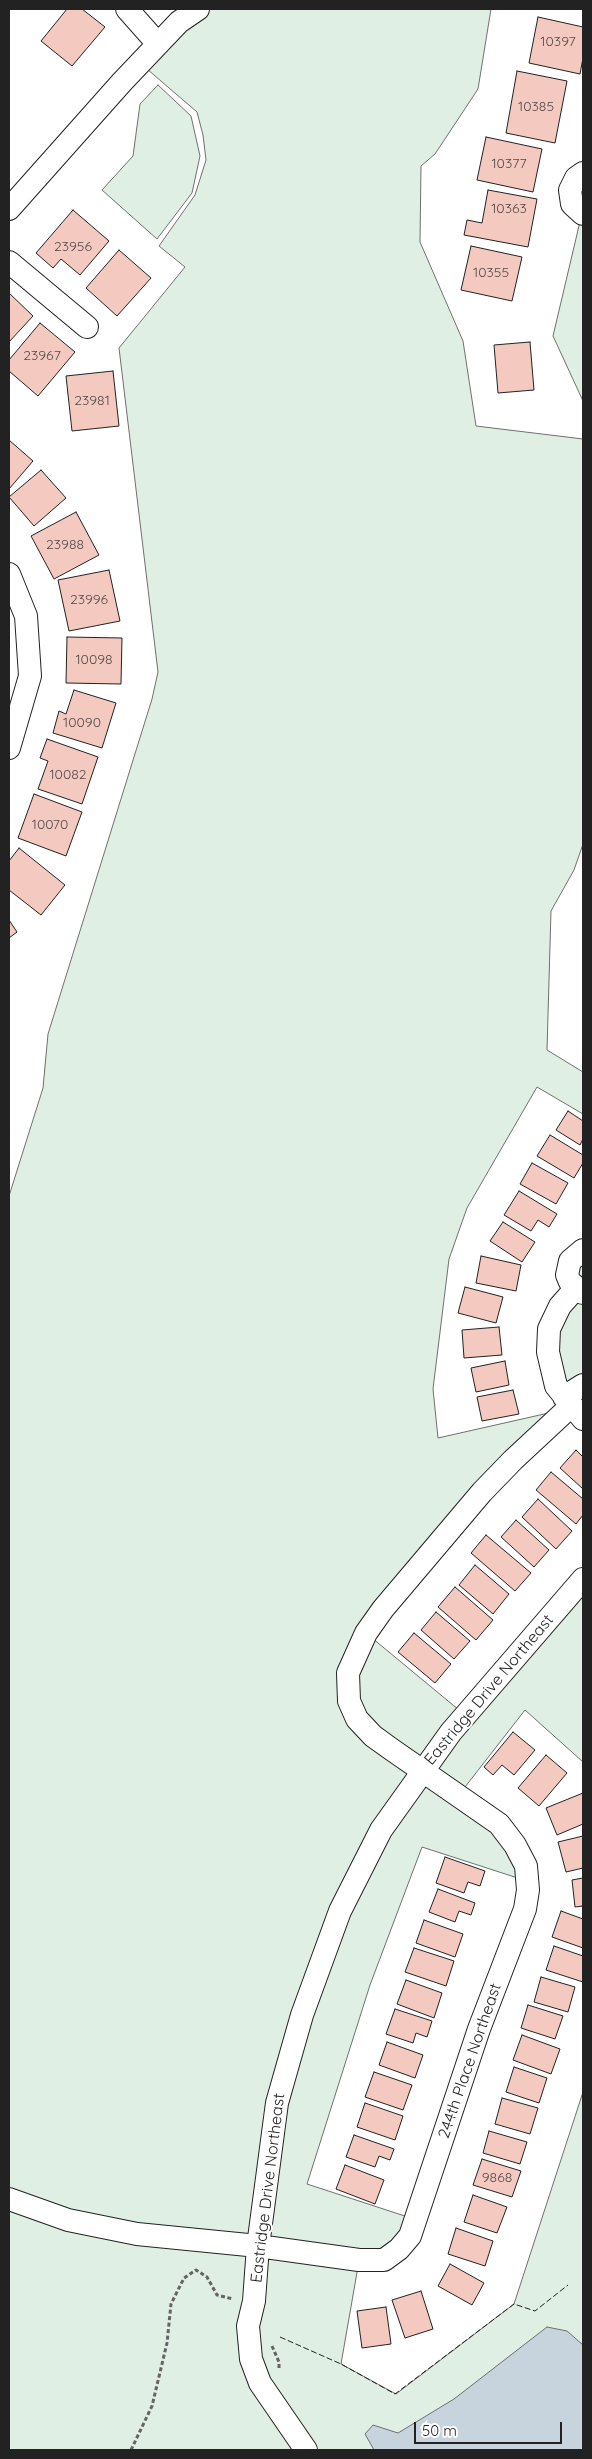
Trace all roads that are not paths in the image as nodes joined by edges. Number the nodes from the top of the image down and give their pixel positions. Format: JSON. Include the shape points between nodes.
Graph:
{"nodes":[{"id":1,"x":127,"y":9,"type":"edge"},
{"id":2,"x":198,"y":9,"type":"edge"},
{"id":3,"x":158,"y":44,"type":"junction"},
{"id":4,"x":583,"y":173,"type":"edge"},
{"id":5,"x":9,"y":209,"type":"edge"},
{"id":6,"x":583,"y":214,"type":"edge"},
{"id":7,"x":9,"y":262,"type":"edge"},
{"id":8,"x":87,"y":327,"type":"dead end"},
{"id":9,"x":11,"y":579,"type":"edge"},
{"id":10,"x":9,"y":748,"type":"edge"},
{"id":11,"x":583,"y":1250,"type":"edge"},
{"id":12,"x":579,"y":1291,"type":"edge"},
{"id":13,"x":583,"y":1385,"type":"edge"},
{"id":14,"x":573,"y":1408,"type":"edge"},
{"id":15,"x":583,"y":1580,"type":"edge"},
{"id":16,"x":423,"y":1770,"type":"junction"},
{"id":17,"x":9,"y":2199,"type":"edge"},
{"id":18,"x":258,"y":2246,"type":"junction"},
{"id":19,"x":306,"y":2450,"type":"edge"}],
"edges":[{"from":1,"to":3,"type":"street"},
{"from":2,"to":3,"type":"street","via":[[179,22]]},
{"from":3,"to":5,"type":"street"},
{"from":4,"to":6,"type":"street","via":[[576,178],[570,190],[572,204]]},
{"from":7,"to":8,"type":"street"},
{"from":9,"to":10,"type":"street","via":[[26,616],[30,676]]},
{"from":11,"to":12,"type":"street","via":[[574,1256],[568,1268],[570,1282]]},
{"from":12,"to":14,"type":"street","via":[[560,1306],[549,1330],[548,1352],[556,1386]]},
{"from":13,"to":14,"type":"street","name":"244th Place Northeast"},
{"from":14,"to":16,"type":"street","name":"244th Place Northeast","via":[[482,1492],[374,1621],[353,1660],[348,1686],[349,1700],[357,1719],[373,1736]]},
{"from":15,"to":16,"type":"street","name":"Eastridge Drive Northeast","via":[[451,1732]]},
{"from":16,"to":18,"type":"street","name":"Eastridge Drive Northeast","via":[[381,1830],[325,1947],[277,2103]]},
{"from":16,"to":18,"type":"street","name":"244th Place Northeast","via":[[499,1824],[515,1845],[526,1866],[528,1890],[525,1909],[479,2029],[410,2236],[384,2260],[359,2260]]},
{"from":17,"to":18,"type":"street","name":"244th Place Northeast","via":[[68,2220],[137,2234]]},
{"from":18,"to":19,"type":"street","name":"Eastridge Drive Northeast","via":[[254,2301],[248,2326],[251,2359],[260,2384]]}]}
